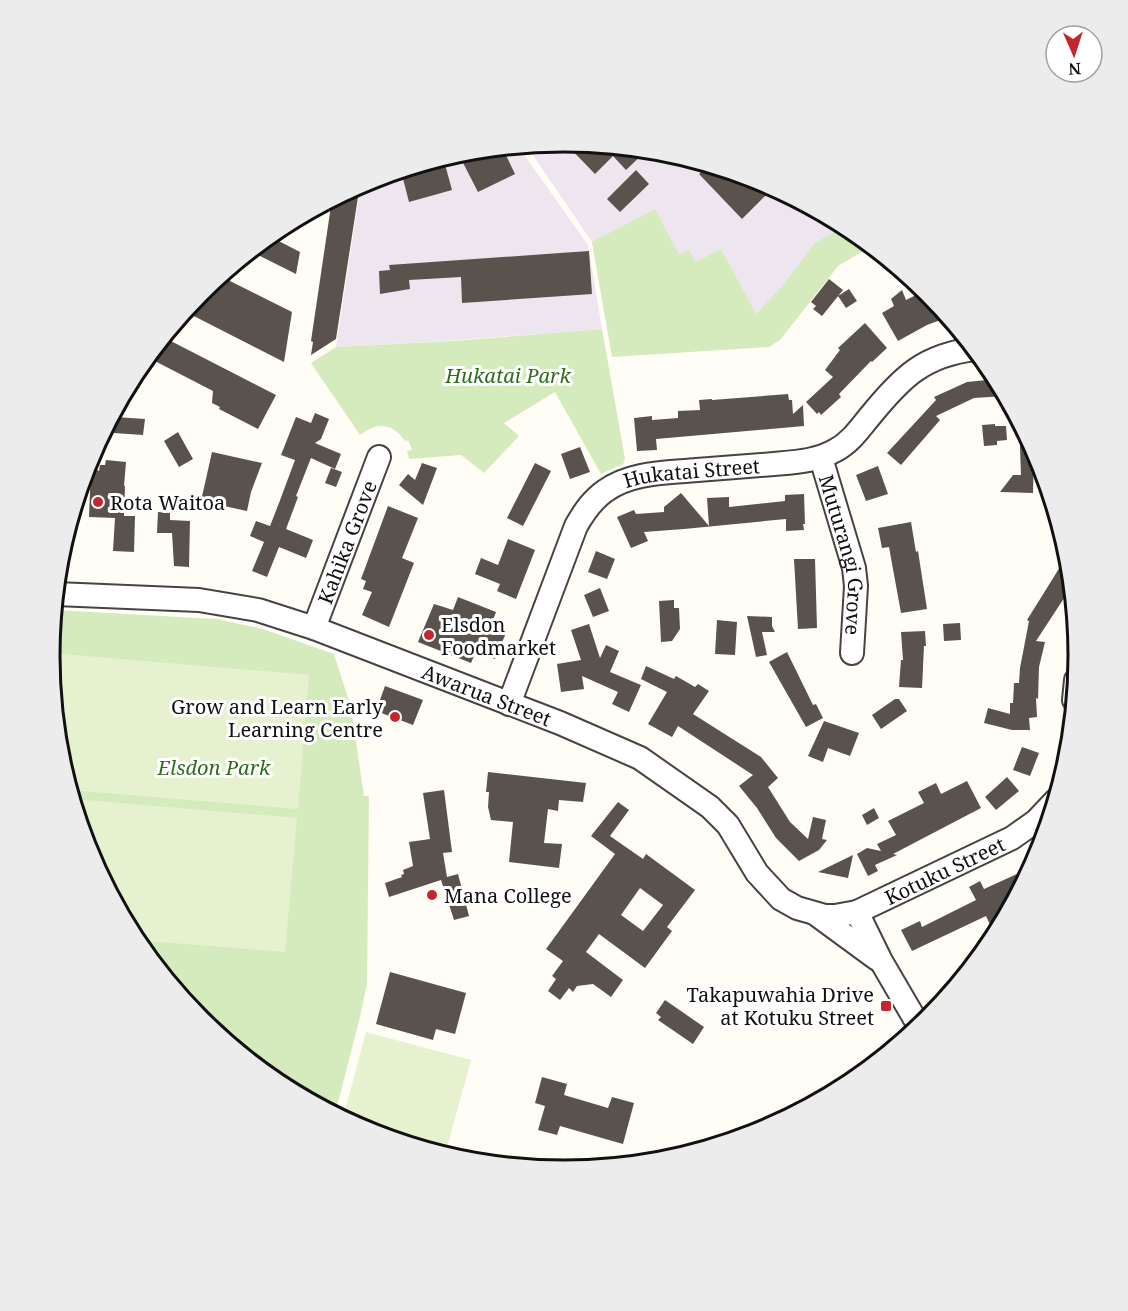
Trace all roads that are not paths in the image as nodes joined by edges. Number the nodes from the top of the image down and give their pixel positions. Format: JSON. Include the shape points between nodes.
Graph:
{"nodes":[{"id":1,"x":965,"y":351,"type":"edge"},
{"id":2,"x":380,"y":457,"type":"dead end"},
{"id":3,"x":820,"y":458,"type":"junction"},
{"id":4,"x":64,"y":594,"type":"edge"},
{"id":5,"x":314,"y":628,"type":"junction"},
{"id":6,"x":852,"y":654,"type":"dead end"},
{"id":7,"x":508,"y":704,"type":"junction"},
{"id":8,"x":1042,"y":815,"type":"edge"},
{"id":9,"x":857,"y":912,"type":"junction"},
{"id":10,"x":815,"y":914,"type":"junction"},
{"id":11,"x":881,"y":961,"type":"junction"},
{"id":12,"x":914,"y":1017,"type":"edge"}],
"edges":[{"from":1,"to":3,"type":"street","name":"Hukatai Street","via":[[945,355],[909,374],[857,433]]},
{"from":2,"to":5,"type":"street","name":"Kahika Grove"},
{"from":3,"to":6,"type":"street","name":"Muturangi Grove","via":[[854,568]]},
{"from":3,"to":7,"type":"street","name":"Hukatai Street","via":[[650,474],[605,491],[576,526]]},
{"from":4,"to":5,"type":"street","name":"Awarua Street","via":[[213,602],[258,610]]},
{"from":5,"to":7,"type":"street","name":"Awarua Street"},
{"from":7,"to":10,"type":"street","name":"Awarua Street","via":[[640,758],[710,807],[728,825],[757,873],[781,899]]},
{"from":8,"to":9,"type":"street","name":"Kotuku Street","via":[[1012,838]]},
{"from":9,"to":10,"type":"street","name":"Awarua Street"},
{"from":9,"to":11,"type":"street"},
{"from":10,"to":11,"type":"street"},
{"from":11,"to":12,"type":"street"}]}
